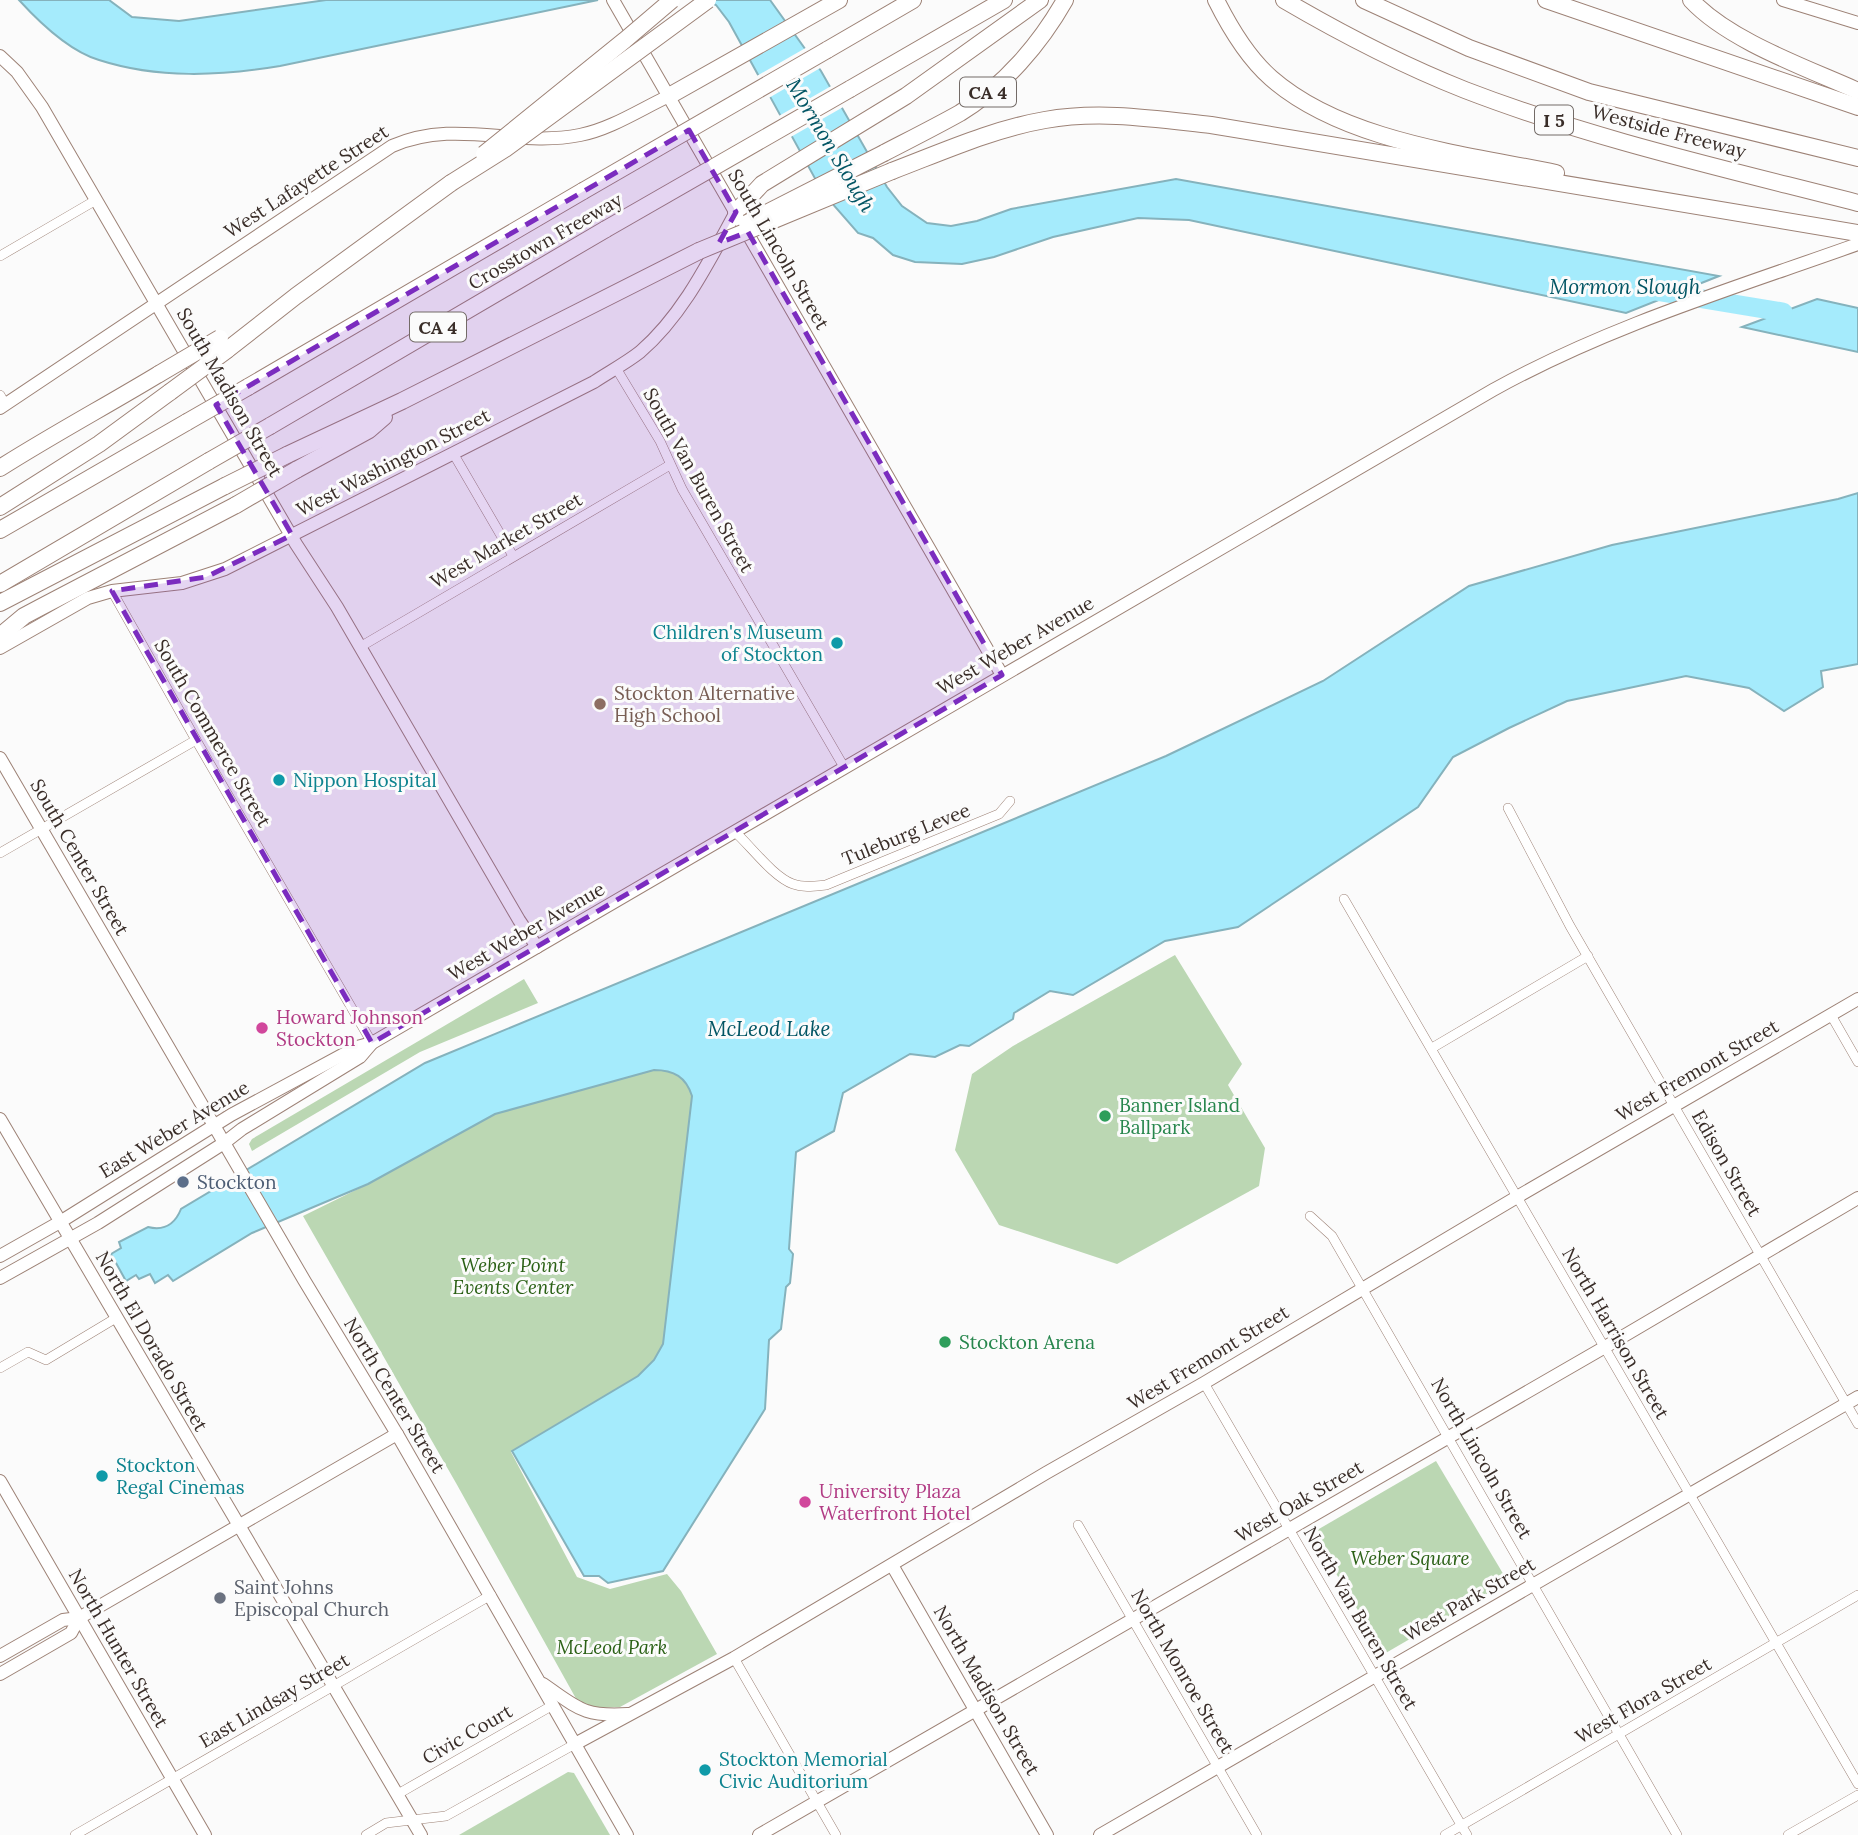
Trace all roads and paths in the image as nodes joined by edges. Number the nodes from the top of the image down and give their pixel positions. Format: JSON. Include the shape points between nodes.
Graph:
{"nodes":[{"id":1,"x":672,"y":0,"type":"edge"},
{"id":2,"x":708,"y":0,"type":"edge"},
{"id":3,"x":839,"y":0,"type":"edge"},
{"id":4,"x":913,"y":0,"type":"edge"},
{"id":5,"x":1004,"y":0,"type":"edge"},
{"id":6,"x":1040,"y":0,"type":"edge"},
{"id":7,"x":1065,"y":0,"type":"edge"},
{"id":8,"x":1216,"y":0,"type":"edge"},
{"id":9,"x":1284,"y":0,"type":"edge"},
{"id":10,"x":1364,"y":0,"type":"edge"},
{"id":11,"x":1546,"y":0,"type":"edge"},
{"id":12,"x":1692,"y":0,"type":"edge"},
{"id":13,"x":1783,"y":0,"type":"edge"},
{"id":14,"x":617,"y":6,"type":"edge"},
{"id":15,"x":1858,"y":23,"type":"edge"},
{"id":16,"x":0,"y":56,"type":"edge"},
{"id":17,"x":1858,"y":91,"type":"edge"},
{"id":18,"x":669,"y":96,"type":"junction"},
{"id":19,"x":1858,"y":107,"type":"edge"},
{"id":20,"x":1858,"y":158,"type":"edge"},
{"id":21,"x":445,"y":187,"type":"junction"},
{"id":22,"x":96,"y":200,"type":"junction"},
{"id":23,"x":1664,"y":201,"type":"junction"},
{"id":24,"x":1858,"y":203,"type":"edge"},
{"id":25,"x":736,"y":212,"type":"junction"},
{"id":26,"x":1858,"y":233,"type":"edge"},
{"id":27,"x":1858,"y":244,"type":"edge"},
{"id":28,"x":699,"y":251,"type":"junction"},
{"id":29,"x":0,"y":256,"type":"edge"},
{"id":30,"x":156,"y":302,"type":"junction"},
{"id":31,"x":223,"y":344,"type":"junction"},
{"id":32,"x":615,"y":368,"type":"junction"},
{"id":33,"x":402,"y":401,"type":"junction"},
{"id":34,"x":2,"y":402,"type":"edge"},
{"id":35,"x":453,"y":453,"type":"junction"},
{"id":36,"x":670,"y":465,"type":"junction"},
{"id":37,"x":0,"y":468,"type":"edge"},
{"id":38,"x":0,"y":507,"type":"edge"},
{"id":39,"x":0,"y":530,"type":"edge"},
{"id":40,"x":292,"y":535,"type":"junction"},
{"id":41,"x":513,"y":556,"type":"junction"},
{"id":42,"x":0,"y":584,"type":"edge"},
{"id":43,"x":113,"y":591,"type":"junction"},
{"id":44,"x":0,"y":603,"type":"edge"},
{"id":45,"x":0,"y":636,"type":"edge"},
{"id":46,"x":360,"y":647,"type":"junction"},
{"id":47,"x":0,"y":648,"type":"edge"},
{"id":48,"x":1002,"y":675,"type":"junction"},
{"id":49,"x":196,"y":740,"type":"junction"},
{"id":50,"x":0,"y":758,"type":"edge"},
{"id":51,"x":844,"y":767,"type":"junction"},
{"id":52,"x":1010,"y":801,"type":"dead end"},
{"id":53,"x":1508,"y":808,"type":"dead end"},
{"id":54,"x":41,"y":829,"type":"junction"},
{"id":55,"x":734,"y":831,"type":"junction"},
{"id":56,"x":0,"y":853,"type":"edge"},
{"id":57,"x":1345,"y":899,"type":"dead end"},
{"id":58,"x":537,"y":947,"type":"junction"},
{"id":59,"x":1588,"y":956,"type":"junction"},
{"id":60,"x":127,"y":976,"type":"joint"},
{"id":61,"x":1858,"y":999,"type":"edge"},
{"id":62,"x":1831,"y":1015,"type":"junction"},
{"id":63,"x":372,"y":1043,"type":"junction"},
{"id":64,"x":1432,"y":1048,"type":"junction"},
{"id":65,"x":1858,"y":1062,"type":"edge"},
{"id":66,"x":1674,"y":1105,"type":"junction"},
{"id":67,"x":0,"y":1119,"type":"edge"},
{"id":68,"x":214,"y":1126,"type":"junction"},
{"id":69,"x":224,"y":1143,"type":"junction"},
{"id":70,"x":1517,"y":1197,"type":"junction"},
{"id":71,"x":1858,"y":1198,"type":"edge"},
{"id":72,"x":1310,"y":1216,"type":"dead end"},
{"id":73,"x":60,"y":1222,"type":"junction"},
{"id":74,"x":70,"y":1239,"type":"junction"},
{"id":75,"x":1760,"y":1254,"type":"junction"},
{"id":76,"x":0,"y":1256,"type":"edge"},
{"id":77,"x":0,"y":1278,"type":"edge"},
{"id":78,"x":1362,"y":1288,"type":"junction"},
{"id":79,"x":116,"y":1318,"type":"junction"},
{"id":80,"x":1605,"y":1347,"type":"junction"},
{"id":81,"x":0,"y":1368,"type":"edge"},
{"id":82,"x":1204,"y":1383,"type":"junction"},
{"id":83,"x":1852,"y":1400,"type":"edge"},
{"id":84,"x":1858,"y":1424,"type":"edge"},
{"id":85,"x":397,"y":1434,"type":"junction"},
{"id":86,"x":1447,"y":1436,"type":"junction"},
{"id":87,"x":0,"y":1481,"type":"edge"},
{"id":88,"x":1689,"y":1494,"type":"junction"},
{"id":89,"x":1079,"y":1525,"type":"dead end"},
{"id":90,"x":237,"y":1526,"type":"junction"},
{"id":91,"x":1290,"y":1529,"type":"junction"},
{"id":92,"x":892,"y":1565,"type":"junction"},
{"id":93,"x":1532,"y":1585,"type":"junction"},
{"id":94,"x":491,"y":1595,"type":"junction"},
{"id":95,"x":1858,"y":1595,"type":"edge"},
{"id":96,"x":79,"y":1618,"type":"junction"},
{"id":97,"x":1133,"y":1618,"type":"junction"},
{"id":98,"x":1776,"y":1643,"type":"junction"},
{"id":99,"x":0,"y":1656,"type":"edge"},
{"id":100,"x":734,"y":1658,"type":"junction"},
{"id":101,"x":0,"y":1674,"type":"edge"},
{"id":102,"x":1374,"y":1676,"type":"junction"},
{"id":103,"x":540,"y":1682,"type":"junction"},
{"id":104,"x":332,"y":1686,"type":"junction"},
{"id":105,"x":553,"y":1705,"type":"junction"},
{"id":106,"x":977,"y":1710,"type":"junction"},
{"id":107,"x":631,"y":1713,"type":"junction"},
{"id":108,"x":1618,"y":1734,"type":"junction"},
{"id":109,"x":575,"y":1744,"type":"junction"},
{"id":110,"x":1217,"y":1767,"type":"junction"},
{"id":111,"x":172,"y":1779,"type":"junction"},
{"id":112,"x":1858,"y":1784,"type":"edge"},
{"id":113,"x":398,"y":1794,"type":"junction"},
{"id":114,"x":1858,"y":1795,"type":"edge"},
{"id":115,"x":817,"y":1801,"type":"junction"},
{"id":116,"x":413,"y":1820,"type":"junction"},
{"id":117,"x":1461,"y":1825,"type":"junction"},
{"id":118,"x":75,"y":1835,"type":"edge"},
{"id":119,"x":205,"y":1835,"type":"edge"},
{"id":120,"x":366,"y":1835,"type":"edge"},
{"id":121,"x":421,"y":1835,"type":"edge"},
{"id":122,"x":627,"y":1835,"type":"edge"},
{"id":123,"x":759,"y":1835,"type":"edge"},
{"id":124,"x":836,"y":1835,"type":"edge"},
{"id":125,"x":1047,"y":1835,"type":"edge"},
{"id":126,"x":1100,"y":1835,"type":"edge"},
{"id":127,"x":1257,"y":1835,"type":"edge"},
{"id":128,"x":1445,"y":1835,"type":"edge"},
{"id":129,"x":1467,"y":1835,"type":"edge"},
{"id":130,"x":1676,"y":1835,"type":"edge"},
{"id":131,"x":1788,"y":1835,"type":"edge"}],
"edges":[{"from":1,"to":21,"type":"highway","bridge":true},
{"from":2,"to":21,"type":"highway","bridge":true,"via":[[505,149]]},
{"from":3,"to":18,"type":"highway"},
{"from":4,"to":39,"type":"highway","name":"Crosstown Freeway","number":"CA 4","bridge":true},
{"from":5,"to":42,"type":"highway","name":"Crosstown Freeway","number":"CA 4","bridge":true},
{"from":6,"to":25,"type":"highway","via":[[906,96],[762,184]]},
{"from":7,"to":28,"type":"highway","number":"CA 4","bridge":true,"via":[[1034,47],[962,112]]},
{"from":8,"to":23,"type":"highway","via":[[1243,46],[1269,76],[1303,102],[1347,124],[1421,145],[1651,192]]},
{"from":9,"to":24,"type":"highway","name":"Westside Freeway","number":"I 5","via":[[1388,56],[1502,103],[1609,138]]},
{"from":10,"to":20,"type":"highway","name":"Westside Freeway","number":"I 5","via":[[1469,48],[1563,83]]},
{"from":11,"to":19,"type":"highway"},
{"from":12,"to":17,"type":"highway","via":[[1727,29]]},
{"from":13,"to":15,"type":"street"},
{"from":14,"to":18,"type":"street","name":"South Lincoln Street"},
{"from":16,"to":22,"type":"street","name":"South Madison Street","via":[[32,91]]},
{"from":18,"to":25,"type":"street","name":"South Lincoln Street"},
{"from":18,"to":30,"type":"street","name":"West Lafayette Street","via":[[581,135],[540,138],[451,132],[406,140],[366,161]]},
{"from":21,"to":31,"type":"highway"},
{"from":22,"to":29,"type":"street"},
{"from":22,"to":30,"type":"street","name":"South Madison Street"},
{"from":23,"to":26,"type":"highway"},
{"from":23,"to":28,"type":"highway","bridge":true,"via":[[1211,125],[1087,116],[1044,120],[960,144]]},
{"from":25,"to":32,"type":"street","name":"West Washington Street","via":[[699,279],[664,327]]},
{"from":25,"to":48,"type":"street","name":"South Lincoln Street"},
{"from":27,"to":48,"type":"street","name":"West Weber Avenue","via":[[1689,304],[1540,364]]},
{"from":28,"to":33,"type":"highway","number":"CA 4"},
{"from":30,"to":34,"type":"street","name":"West Lafayette Street"},
{"from":30,"to":40,"type":"street","name":"South Madison Street"},
{"from":31,"to":37,"type":"highway","bridge":true,"via":[[159,374]]},
{"from":31,"to":38,"type":"highway","bridge":true,"via":[[170,392],[99,444]]},
{"from":32,"to":35,"type":"street","name":"West Washington Street"},
{"from":32,"to":36,"type":"street","name":"South Van Buren Street"},
{"from":33,"to":44,"type":"highway","number":"CA 4","bridge":true,"via":[[225,486]]},
{"from":33,"to":45,"type":"highway","bridge":true,"via":[[369,430],[24,616]]},
{"from":35,"to":40,"type":"street","name":"West Washington Street"},
{"from":35,"to":41,"type":"street"},
{"from":36,"to":41,"type":"street","name":"West Market Street"},
{"from":36,"to":51,"type":"street","name":"South Van Buren Street"},
{"from":40,"to":43,"type":"street","name":"West Washington Street","via":[[206,577]]},
{"from":40,"to":46,"type":"street","name":"South Madison Street"},
{"from":41,"to":46,"type":"street","name":"West Market Street"},
{"from":43,"to":47,"type":"street","name":"West Washington Street","via":[[88,598]]},
{"from":43,"to":49,"type":"street","name":"South Commerce Street"},
{"from":46,"to":58,"type":"street","name":"South Madison Street"},
{"from":48,"to":51,"type":"street","name":"West Weber Avenue"},
{"from":49,"to":54,"type":"street"},
{"from":49,"to":63,"type":"street","name":"South Commerce Street"},
{"from":50,"to":54,"type":"street","name":"South Center Street"},
{"from":51,"to":55,"type":"street","name":"West Weber Avenue"},
{"from":52,"to":55,"type":"street","name":"Tuleburg Levee","via":[[999,814],[826,885],[808,887],[780,876]]},
{"from":53,"to":59,"type":"street","name":"Edison Street"},
{"from":54,"to":56,"type":"street"},
{"from":54,"to":60,"type":"street","name":"South Center Street"},
{"from":55,"to":58,"type":"street","name":"West Weber Avenue"},
{"from":57,"to":64,"type":"street","name":"North Harrison Street"},
{"from":58,"to":63,"type":"street","name":"West Weber Avenue"},
{"from":59,"to":64,"type":"street"},
{"from":59,"to":66,"type":"street","name":"Edison Street"},
{"from":60,"to":68,"type":"street","name":"North Center Street"},
{"from":61,"to":62,"type":"street","name":"West Fremont Street"},
{"from":62,"to":65,"type":"street"},
{"from":62,"to":66,"type":"street","name":"West Fremont Street"},
{"from":63,"to":68,"type":"street","name":"East Weber Avenue"},
{"from":63,"to":69,"type":"street","name":"West Weber Avenue","via":[[360,1057]]},
{"from":64,"to":70,"type":"street","name":"North Harrison Street"},
{"from":66,"to":70,"type":"street","name":"West Fremont Street"},
{"from":66,"to":75,"type":"street","name":"Edison Street"},
{"from":67,"to":73,"type":"street","name":"North El Dorado Street"},
{"from":68,"to":69,"type":"street","name":"North Center Street"},
{"from":68,"to":73,"type":"street","name":"East Weber Avenue"},
{"from":69,"to":74,"type":"street","name":"East Weber Avenue"},
{"from":69,"to":85,"type":"street","name":"North Center Street"},
{"from":70,"to":78,"type":"street","name":"West Fremont Street"},
{"from":70,"to":80,"type":"street","name":"North Harrison Street"},
{"from":71,"to":75,"type":"street","name":"West Oak Street"},
{"from":72,"to":78,"type":"street","name":"North Lincoln Street","via":[[1332,1236]]},
{"from":73,"to":74,"type":"street","name":"North El Dorado Street"},
{"from":73,"to":76,"type":"street","name":"East Weber Avenue"},
{"from":74,"to":77,"type":"street","name":"East Weber Avenue"},
{"from":74,"to":79,"type":"street","name":"North El Dorado Street"},
{"from":75,"to":80,"type":"street","name":"West Oak Street"},
{"from":75,"to":83,"type":"street","name":"Edison Street"},
{"from":78,"to":82,"type":"street","name":"West Fremont Street"},
{"from":78,"to":86,"type":"street","name":"North Lincoln Street"},
{"from":79,"to":81,"type":"street","via":[[46,1360],[28,1352]]},
{"from":79,"to":90,"type":"street","name":"North El Dorado Street"},
{"from":80,"to":86,"type":"street","name":"West Oak Street"},
{"from":80,"to":88,"type":"street","name":"North Harrison Street"},
{"from":82,"to":91,"type":"street","name":"North Van Buren Street"},
{"from":82,"to":92,"type":"street","name":"West Fremont Street"},
{"from":83,"to":84,"type":"street","name":"Edison Street"},
{"from":83,"to":88,"type":"street","name":"West Park Street"},
{"from":85,"to":90,"type":"street"},
{"from":85,"to":94,"type":"street","name":"North Center Street"},
{"from":86,"to":91,"type":"street","name":"West Oak Street"},
{"from":86,"to":93,"type":"street","name":"North Lincoln Street"},
{"from":87,"to":96,"type":"street","name":"North Hunter Street"},
{"from":88,"to":93,"type":"street","name":"West Park Street"},
{"from":88,"to":98,"type":"street","name":"North Harrison Street"},
{"from":89,"to":97,"type":"street","name":"North Monroe Street"},
{"from":90,"to":96,"type":"street"},
{"from":90,"to":104,"type":"street","name":"North El Dorado Street"},
{"from":91,"to":97,"type":"street","name":"West Oak Street"},
{"from":91,"to":102,"type":"street","name":"North Van Buren Street"},
{"from":92,"to":100,"type":"street","name":"West Fremont Street"},
{"from":92,"to":106,"type":"street","name":"North Madison Street"},
{"from":93,"to":102,"type":"street","name":"West Park Street"},
{"from":93,"to":108,"type":"street","name":"North Lincoln Street"},
{"from":94,"to":103,"type":"street","name":"North Center Street"},
{"from":94,"to":104,"type":"street","name":"East Lindsay Street"},
{"from":95,"to":98,"type":"street","name":"West Flora Street"},
{"from":96,"to":99,"type":"street","via":[[63,1620]]},
{"from":96,"to":101,"type":"street","via":[[71,1633]]},
{"from":96,"to":111,"type":"street","name":"North Hunter Street"},
{"from":97,"to":106,"type":"street","name":"West Oak Street"},
{"from":97,"to":110,"type":"street","name":"North Monroe Street"},
{"from":98,"to":108,"type":"street","name":"West Flora Street"},
{"from":98,"to":112,"type":"street","name":"North Harrison Street"},
{"from":100,"to":107,"type":"street","name":"West Fremont Street"},
{"from":100,"to":115,"type":"street"},
{"from":102,"to":110,"type":"street","name":"West Park Street"},
{"from":102,"to":117,"type":"street","name":"North Van Buren Street"},
{"from":103,"to":105,"type":"street","name":"North Center Street"},
{"from":103,"to":107,"type":"street","via":[[587,1713]]},
{"from":104,"to":111,"type":"street","name":"East Lindsay Street"},
{"from":104,"to":113,"type":"street","name":"North El Dorado Street"},
{"from":105,"to":109,"type":"street","name":"North Center Street"},
{"from":105,"to":113,"type":"street","name":"Civic Court"},
{"from":106,"to":115,"type":"street","name":"West Oak Street"},
{"from":106,"to":125,"type":"street","name":"North Madison Street"},
{"from":107,"to":109,"type":"street","name":"West Fremont Street"},
{"from":108,"to":117,"type":"street","name":"West Flora Street"},
{"from":108,"to":130,"type":"street","name":"North Lincoln Street"},
{"from":109,"to":116,"type":"street","via":[[446,1816]]},
{"from":109,"to":122,"type":"street","name":"North Center Street"},
{"from":110,"to":126,"type":"street","name":"West Park Street"},
{"from":110,"to":127,"type":"street","name":"North Monroe Street"},
{"from":111,"to":118,"type":"street","name":"East Lindsay Street"},
{"from":111,"to":119,"type":"street","name":"North Hunter Street"},
{"from":113,"to":116,"type":"street","name":"North El Dorado Street"},
{"from":114,"to":131,"type":"street"},
{"from":115,"to":123,"type":"street","name":"West Oak Street"},
{"from":115,"to":124,"type":"street"},
{"from":116,"to":120,"type":"street","via":[[387,1823]]},
{"from":116,"to":121,"type":"street","name":"North El Dorado Street"},
{"from":117,"to":128,"type":"street","name":"West Flora Street"},
{"from":117,"to":129,"type":"street","name":"North Van Buren Street"}]}
